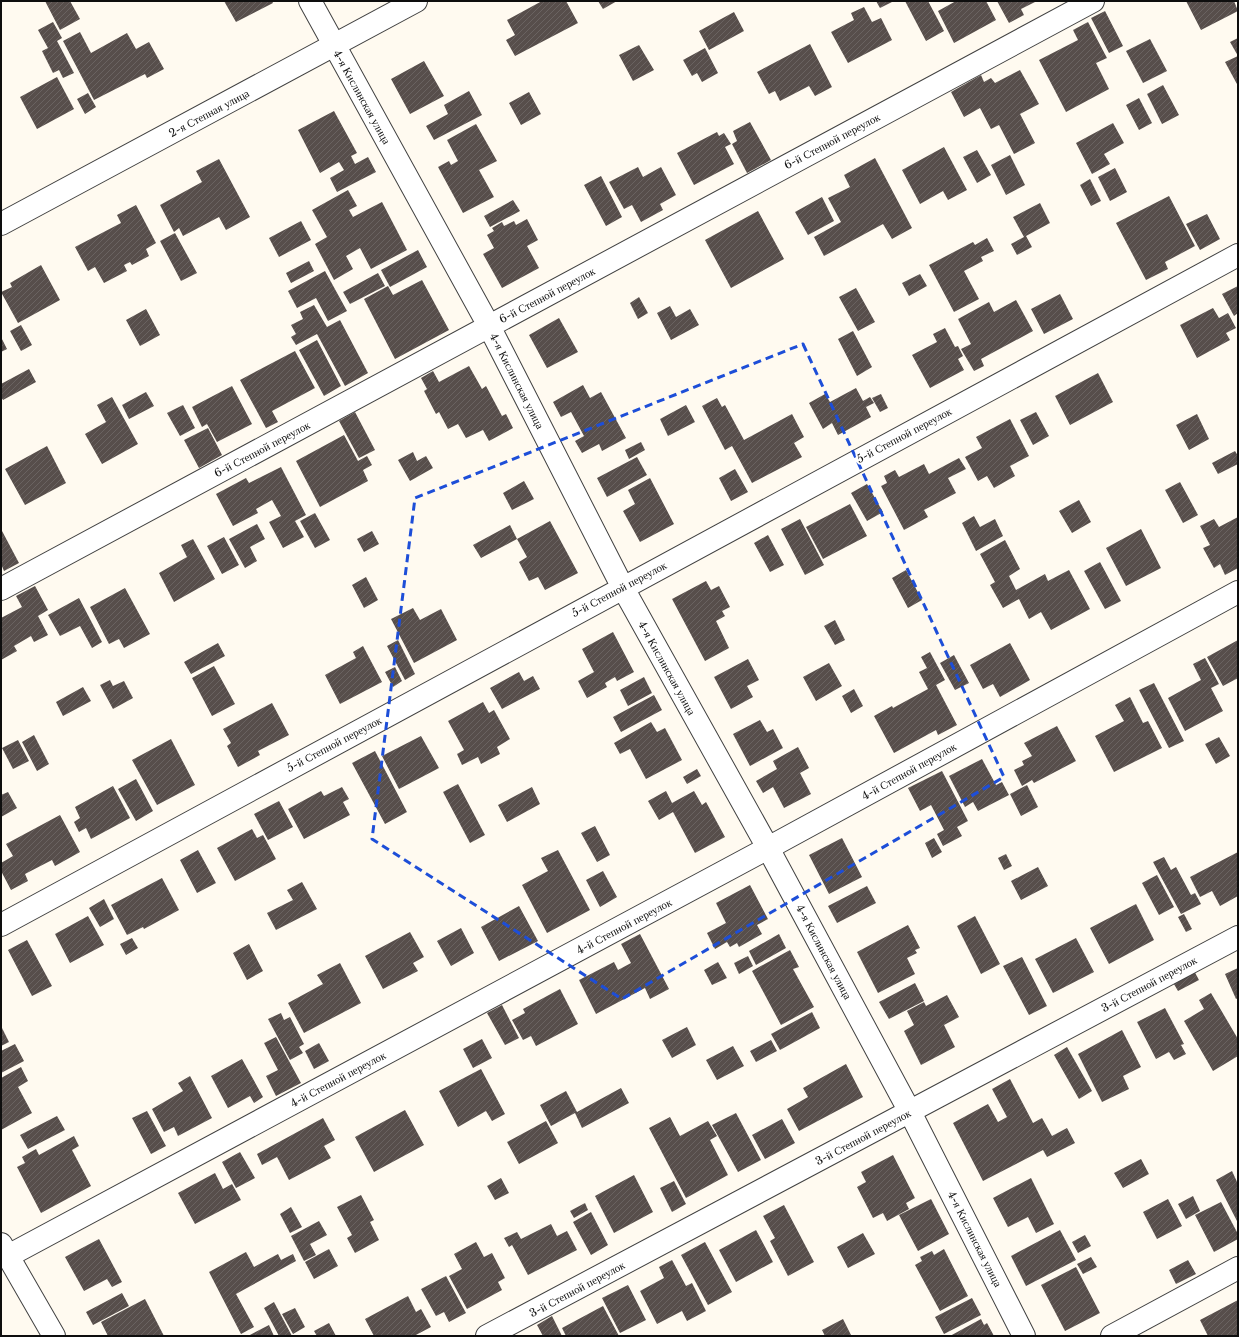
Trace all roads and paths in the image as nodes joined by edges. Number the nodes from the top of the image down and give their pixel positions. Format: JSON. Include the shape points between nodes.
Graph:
{"nodes":[{"id":1,"x":310,"y":1,"type":"edge"},
{"id":2,"x":416,"y":1,"type":"edge"},
{"id":3,"x":1093,"y":1,"type":"edge"},
{"id":4,"x":334,"y":46,"type":"junction"},
{"id":5,"x":1,"y":224,"type":"edge"},
{"id":6,"x":1238,"y":255,"type":"edge"},
{"id":7,"x":489,"y":326,"type":"junction"},
{"id":8,"x":623,"y":588,"type":"junction"},
{"id":9,"x":1,"y":589,"type":"edge"},
{"id":10,"x":1238,"y":592,"type":"edge"},
{"id":11,"x":768,"y":848,"type":"junction"},
{"id":12,"x":1,"y":924,"type":"edge"},
{"id":13,"x":1238,"y":937,"type":"edge"},
{"id":14,"x":910,"y":1112,"type":"junction"},
{"id":15,"x":4,"y":1250,"type":"edge"},
{"id":16,"x":1238,"y":1268,"type":"edge"},
{"id":17,"x":54,"y":1336,"type":"edge"},
{"id":18,"x":487,"y":1336,"type":"edge"},
{"id":19,"x":1024,"y":1336,"type":"edge"},
{"id":20,"x":1112,"y":1336,"type":"edge"}],
"edges":[{"from":1,"to":4,"type":"street","name":"4-я Кислинская улица"},
{"from":2,"to":4,"type":"street","name":"2-я Степная улица"},
{"from":3,"to":7,"type":"street","name":"6-й Степной переулок"},
{"from":4,"to":5,"type":"street","name":"2-я Степная улица"},
{"from":4,"to":7,"type":"street","name":"4-я Кислинская улица"},
{"from":6,"to":8,"type":"street","name":"5-й Степной переулок"},
{"from":7,"to":8,"type":"street","name":"4-я Кислинская улица"},
{"from":7,"to":9,"type":"street","name":"6-й Степной переулок"},
{"from":8,"to":11,"type":"street","name":"4-я Кислинская улица"},
{"from":8,"to":12,"type":"street","name":"5-й Степной переулок"},
{"from":10,"to":11,"type":"street","name":"4-й Степной переулок"},
{"from":11,"to":14,"type":"street","name":"4-я Кислинская улица"},
{"from":11,"to":15,"type":"street","name":"4-й Степной переулок"},
{"from":13,"to":14,"type":"street","name":"3-й Степной переулок"},
{"from":14,"to":18,"type":"street","name":"3-й Степной переулок"},
{"from":14,"to":19,"type":"street","name":"4-я Кислинская улица"},
{"from":15,"to":17,"type":"street"},
{"from":16,"to":20,"type":"street"}]}
